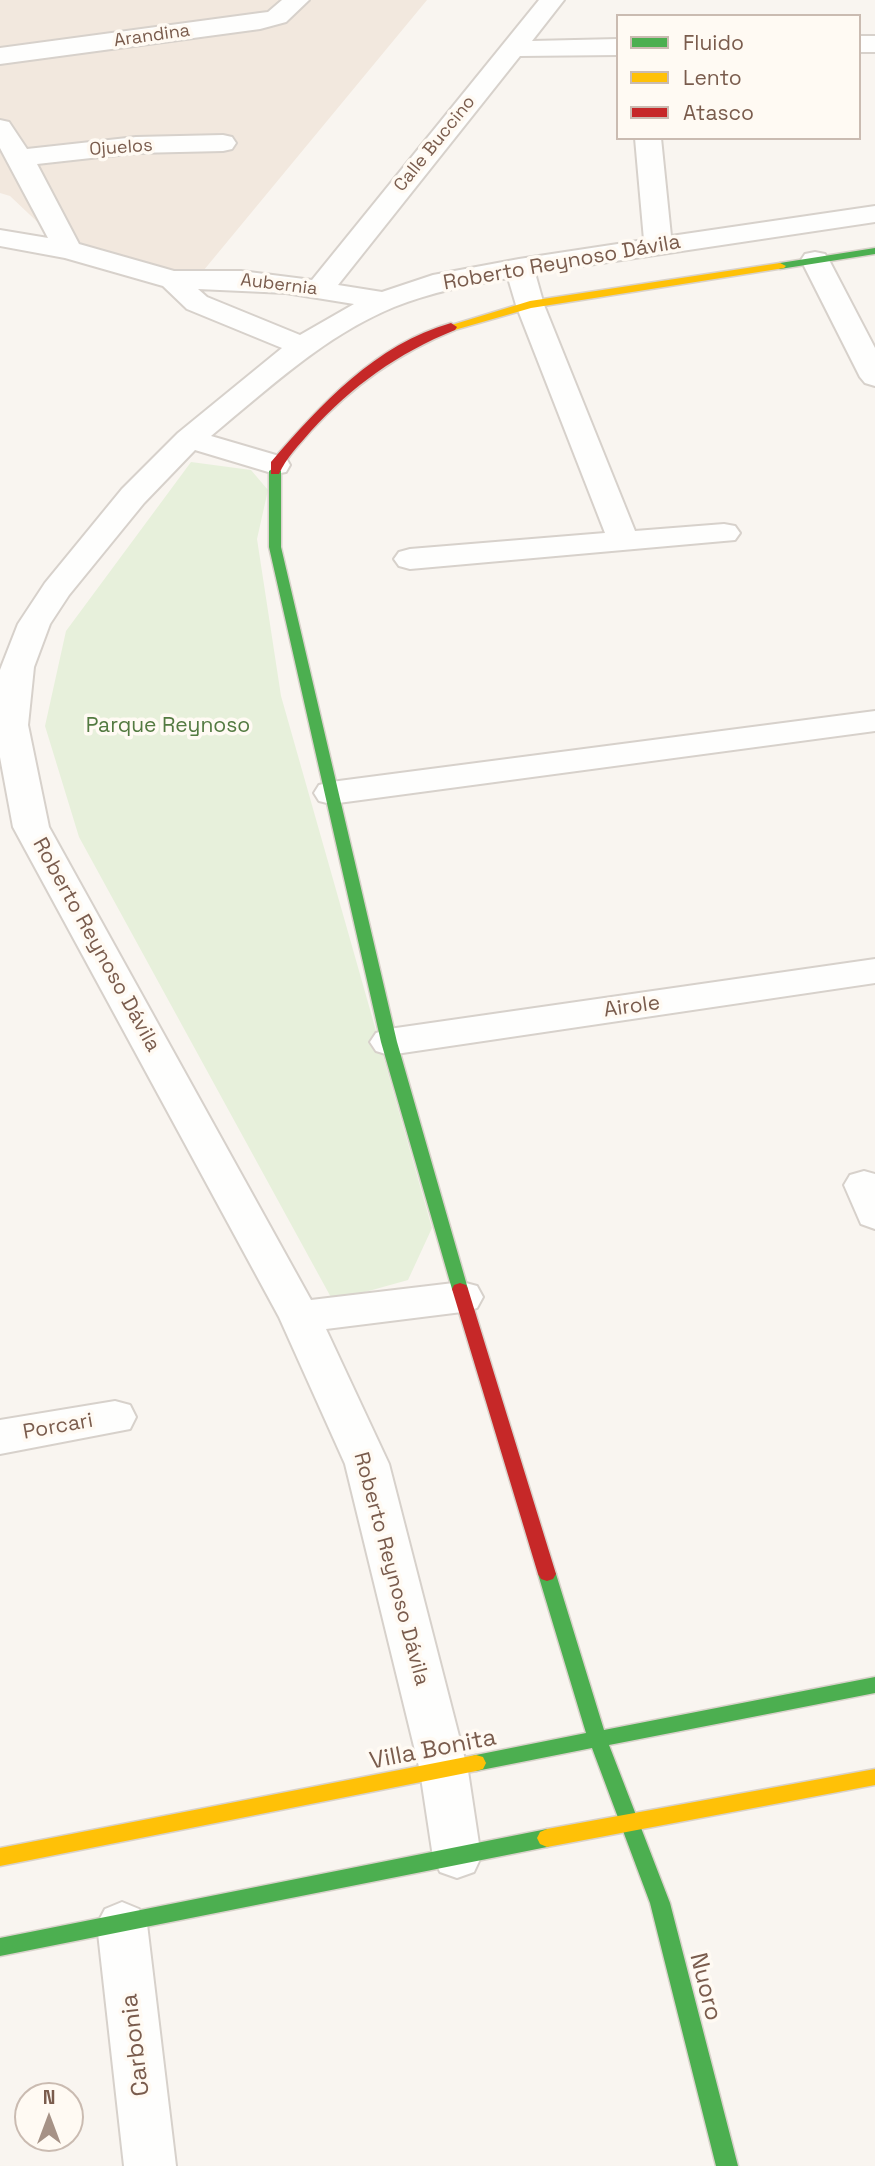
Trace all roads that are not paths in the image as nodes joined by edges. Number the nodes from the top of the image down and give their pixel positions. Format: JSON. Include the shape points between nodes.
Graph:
{"nodes":[{"id":1,"x":297,"y":0,"type":"edge"},
{"id":2,"x":552,"y":0,"type":"edge"},
{"id":3,"x":616,"y":47,"type":"edge"},
{"id":4,"x":511,"y":49,"type":"junction"},
{"id":5,"x":0,"y":56,"type":"edge"},
{"id":6,"x":0,"y":128,"type":"edge"},
{"id":7,"x":648,"y":140,"type":"edge"},
{"id":8,"x":223,"y":143,"type":"dead end"},
{"id":9,"x":20,"y":158,"type":"junction"},
{"id":10,"x":875,"y":214,"type":"edge"},
{"id":11,"x":0,"y":221,"type":"edge"},
{"id":12,"x":0,"y":238,"type":"edge"},
{"id":13,"x":658,"y":246,"type":"junction"},
{"id":14,"x":68,"y":250,"type":"junction"},
{"id":15,"x":875,"y":251,"type":"edge"},
{"id":16,"x":815,"y":260,"type":"junction"},
{"id":17,"x":519,"y":267,"type":"junction"},
{"id":18,"x":173,"y":280,"type":"junction"},
{"id":19,"x":319,"y":290,"type":"junction"},
{"id":20,"x":384,"y":301,"type":"junction"},
{"id":21,"x":534,"y":317,"type":"junction"},
{"id":22,"x":302,"y":346,"type":"junction"},
{"id":23,"x":875,"y":377,"type":"edge"},
{"id":24,"x":190,"y":439,"type":"junction"},
{"id":25,"x":275,"y":464,"type":"junction"},
{"id":26,"x":724,"y":533,"type":"dead end"},
{"id":27,"x":624,"y":542,"type":"junction"},
{"id":28,"x":410,"y":559,"type":"dead end"},
{"id":29,"x":875,"y":721,"type":"edge"},
{"id":30,"x":331,"y":793,"type":"junction"},
{"id":31,"x":15,"y":829,"type":"edge"},
{"id":32,"x":875,"y":971,"type":"edge"},
{"id":33,"x":389,"y":1042,"type":"junction"},
{"id":34,"x":462,"y":1297,"type":"junction"},
{"id":35,"x":300,"y":1317,"type":"junction"},
{"id":36,"x":116,"y":1417,"type":"dead end"},
{"id":37,"x":0,"y":1437,"type":"edge"},
{"id":38,"x":875,"y":1685,"type":"edge"},
{"id":39,"x":598,"y":1740,"type":"junction"},
{"id":40,"x":444,"y":1771,"type":"junction"},
{"id":41,"x":875,"y":1777,"type":"edge"},
{"id":42,"x":628,"y":1822,"type":"junction"},
{"id":43,"x":0,"y":1857,"type":"edge"},
{"id":44,"x":457,"y":1857,"type":"junction"},
{"id":45,"x":122,"y":1924,"type":"junction"},
{"id":46,"x":0,"y":1947,"type":"edge"},
{"id":47,"x":150,"y":2166,"type":"edge"},
{"id":48,"x":727,"y":2166,"type":"edge"}],
"edges":[{"from":1,"to":5,"type":"street","name":"Arandina","via":[[277,17],[260,22]]},
{"from":2,"to":4,"type":"street","name":"Calle Buccino"},
{"from":3,"to":4,"type":"street"},
{"from":4,"to":19,"type":"street","name":"Calle Buccino"},
{"from":6,"to":9,"type":"street"},
{"from":7,"to":13,"type":"street"},
{"from":8,"to":9,"type":"street","name":"Ojuelos","via":[[136,145]]},
{"from":9,"to":14,"type":"street"},
{"from":10,"to":13,"type":"street","name":"Roberto Reynoso Dávila"},
{"from":11,"to":14,"type":"street","name":"Aubernia"},
{"from":12,"to":14,"type":"street","name":"Aubernia"},
{"from":13,"to":17,"type":"street","name":"Roberto Reynoso Dávila"},
{"from":14,"to":18,"type":"street","name":"Aubernia"},
{"from":15,"to":16,"type":"street","name":"Roberto Reynoso Dávila"},
{"from":16,"to":21,"type":"street","name":"Roberto Reynoso Dávila"},
{"from":16,"to":23,"type":"street"},
{"from":17,"to":20,"type":"street","name":"Roberto Reynoso Dávila","via":[[433,284]]},
{"from":17,"to":21,"type":"street"},
{"from":18,"to":19,"type":"street","name":"Aubernia","via":[[241,280]]},
{"from":18,"to":22,"type":"street","name":"Aubernia","via":[[197,303]]},
{"from":19,"to":20,"type":"street","name":"Aubernia"},
{"from":20,"to":22,"type":"street","name":"Roberto Reynoso Dávila"},
{"from":21,"to":25,"type":"street","name":"Roberto Reynoso Dávila","via":[[476,317],[409,344],[359,378],[317,415]]},
{"from":21,"to":27,"type":"street"},
{"from":22,"to":24,"type":"street","name":"Roberto Reynoso Dávila"},
{"from":24,"to":25,"type":"street"},
{"from":24,"to":31,"type":"street","name":"Roberto Reynoso Dávila","via":[[108,524],[34,624],[17,667],[11,724]]},
{"from":25,"to":30,"type":"street","via":[[275,547]]},
{"from":26,"to":27,"type":"street"},
{"from":27,"to":28,"type":"street"},
{"from":29,"to":30,"type":"street"},
{"from":30,"to":33,"type":"street"},
{"from":31,"to":35,"type":"street","name":"Roberto Reynoso Dávila"},
{"from":32,"to":33,"type":"street","name":"Airole"},
{"from":33,"to":34,"type":"street"},
{"from":34,"to":35,"type":"street"},
{"from":34,"to":39,"type":"street"},
{"from":35,"to":40,"type":"street","name":"Roberto Reynoso Dávila","via":[[367,1464]]},
{"from":36,"to":37,"type":"street","name":"Porcari"},
{"from":38,"to":39,"type":"street","name":"Villa Bonita"},
{"from":39,"to":40,"type":"street","name":"Villa Bonita"},
{"from":39,"to":42,"type":"street"},
{"from":40,"to":43,"type":"street","name":"Villa Bonita"},
{"from":40,"to":44,"type":"street","name":"Roberto Reynoso Dávila"},
{"from":41,"to":42,"type":"street"},
{"from":42,"to":44,"type":"street"},
{"from":42,"to":48,"type":"street","name":"Nuoro","via":[[660,1903]]},
{"from":44,"to":45,"type":"street"},
{"from":45,"to":46,"type":"street"},
{"from":45,"to":47,"type":"street","name":"Carbonia"}]}
